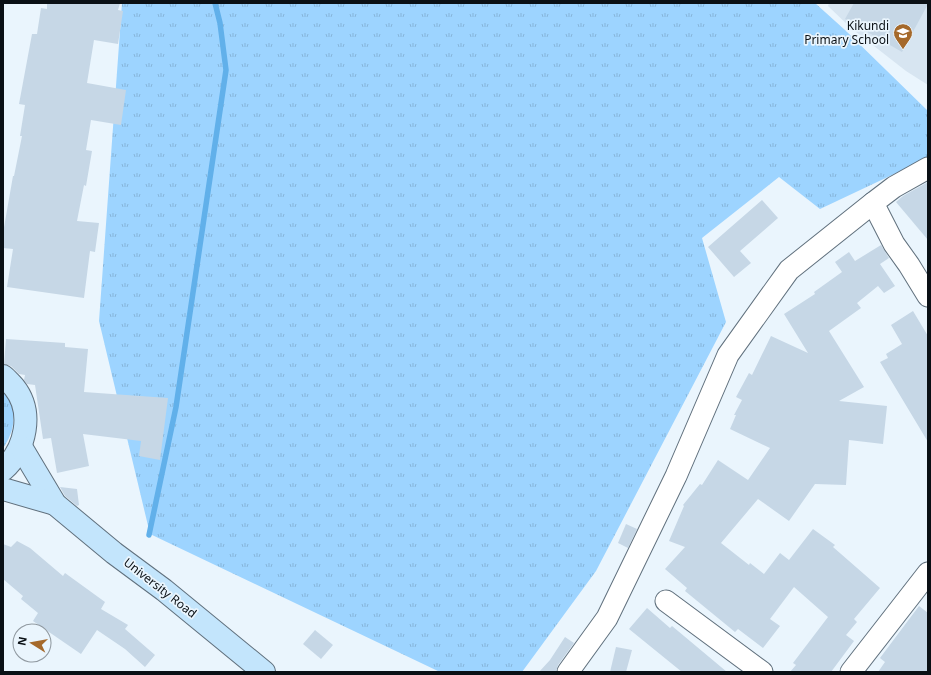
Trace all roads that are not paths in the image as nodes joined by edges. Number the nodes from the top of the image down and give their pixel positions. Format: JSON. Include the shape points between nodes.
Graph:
{"nodes":[{"id":1,"x":928,"y":168,"type":"edge"},
{"id":2,"x":873,"y":203,"type":"junction"},
{"id":3,"x":928,"y":296,"type":"edge"},
{"id":4,"x":3,"y":376,"type":"edge"},
{"id":5,"x":20,"y":447,"type":"junction"},
{"id":6,"x":3,"y":470,"type":"edge"},
{"id":7,"x":3,"y":489,"type":"edge"},
{"id":8,"x":55,"y":504,"type":"junction"},
{"id":9,"x":928,"y":573,"type":"edge"},
{"id":10,"x":666,"y":601,"type":"dead end"},
{"id":11,"x":264,"y":672,"type":"edge"},
{"id":12,"x":568,"y":672,"type":"edge"},
{"id":13,"x":762,"y":672,"type":"edge"},
{"id":14,"x":851,"y":672,"type":"edge"}],
"edges":[{"from":1,"to":2,"type":"street","via":[[894,187]]},
{"from":2,"to":3,"type":"street","via":[[894,244]]},
{"from":2,"to":12,"type":"street","via":[[789,270],[728,355],[676,476],[607,618]]},
{"from":4,"to":5,"type":"main road","via":[[18,391],[25,409],[26,429]]},
{"from":5,"to":6,"type":"main road"},
{"from":5,"to":8,"type":"main road"},
{"from":7,"to":8,"type":"main road"},
{"from":8,"to":11,"type":"main road","name":"University Road"},
{"from":9,"to":14,"type":"street"},
{"from":10,"to":13,"type":"street"}]}
